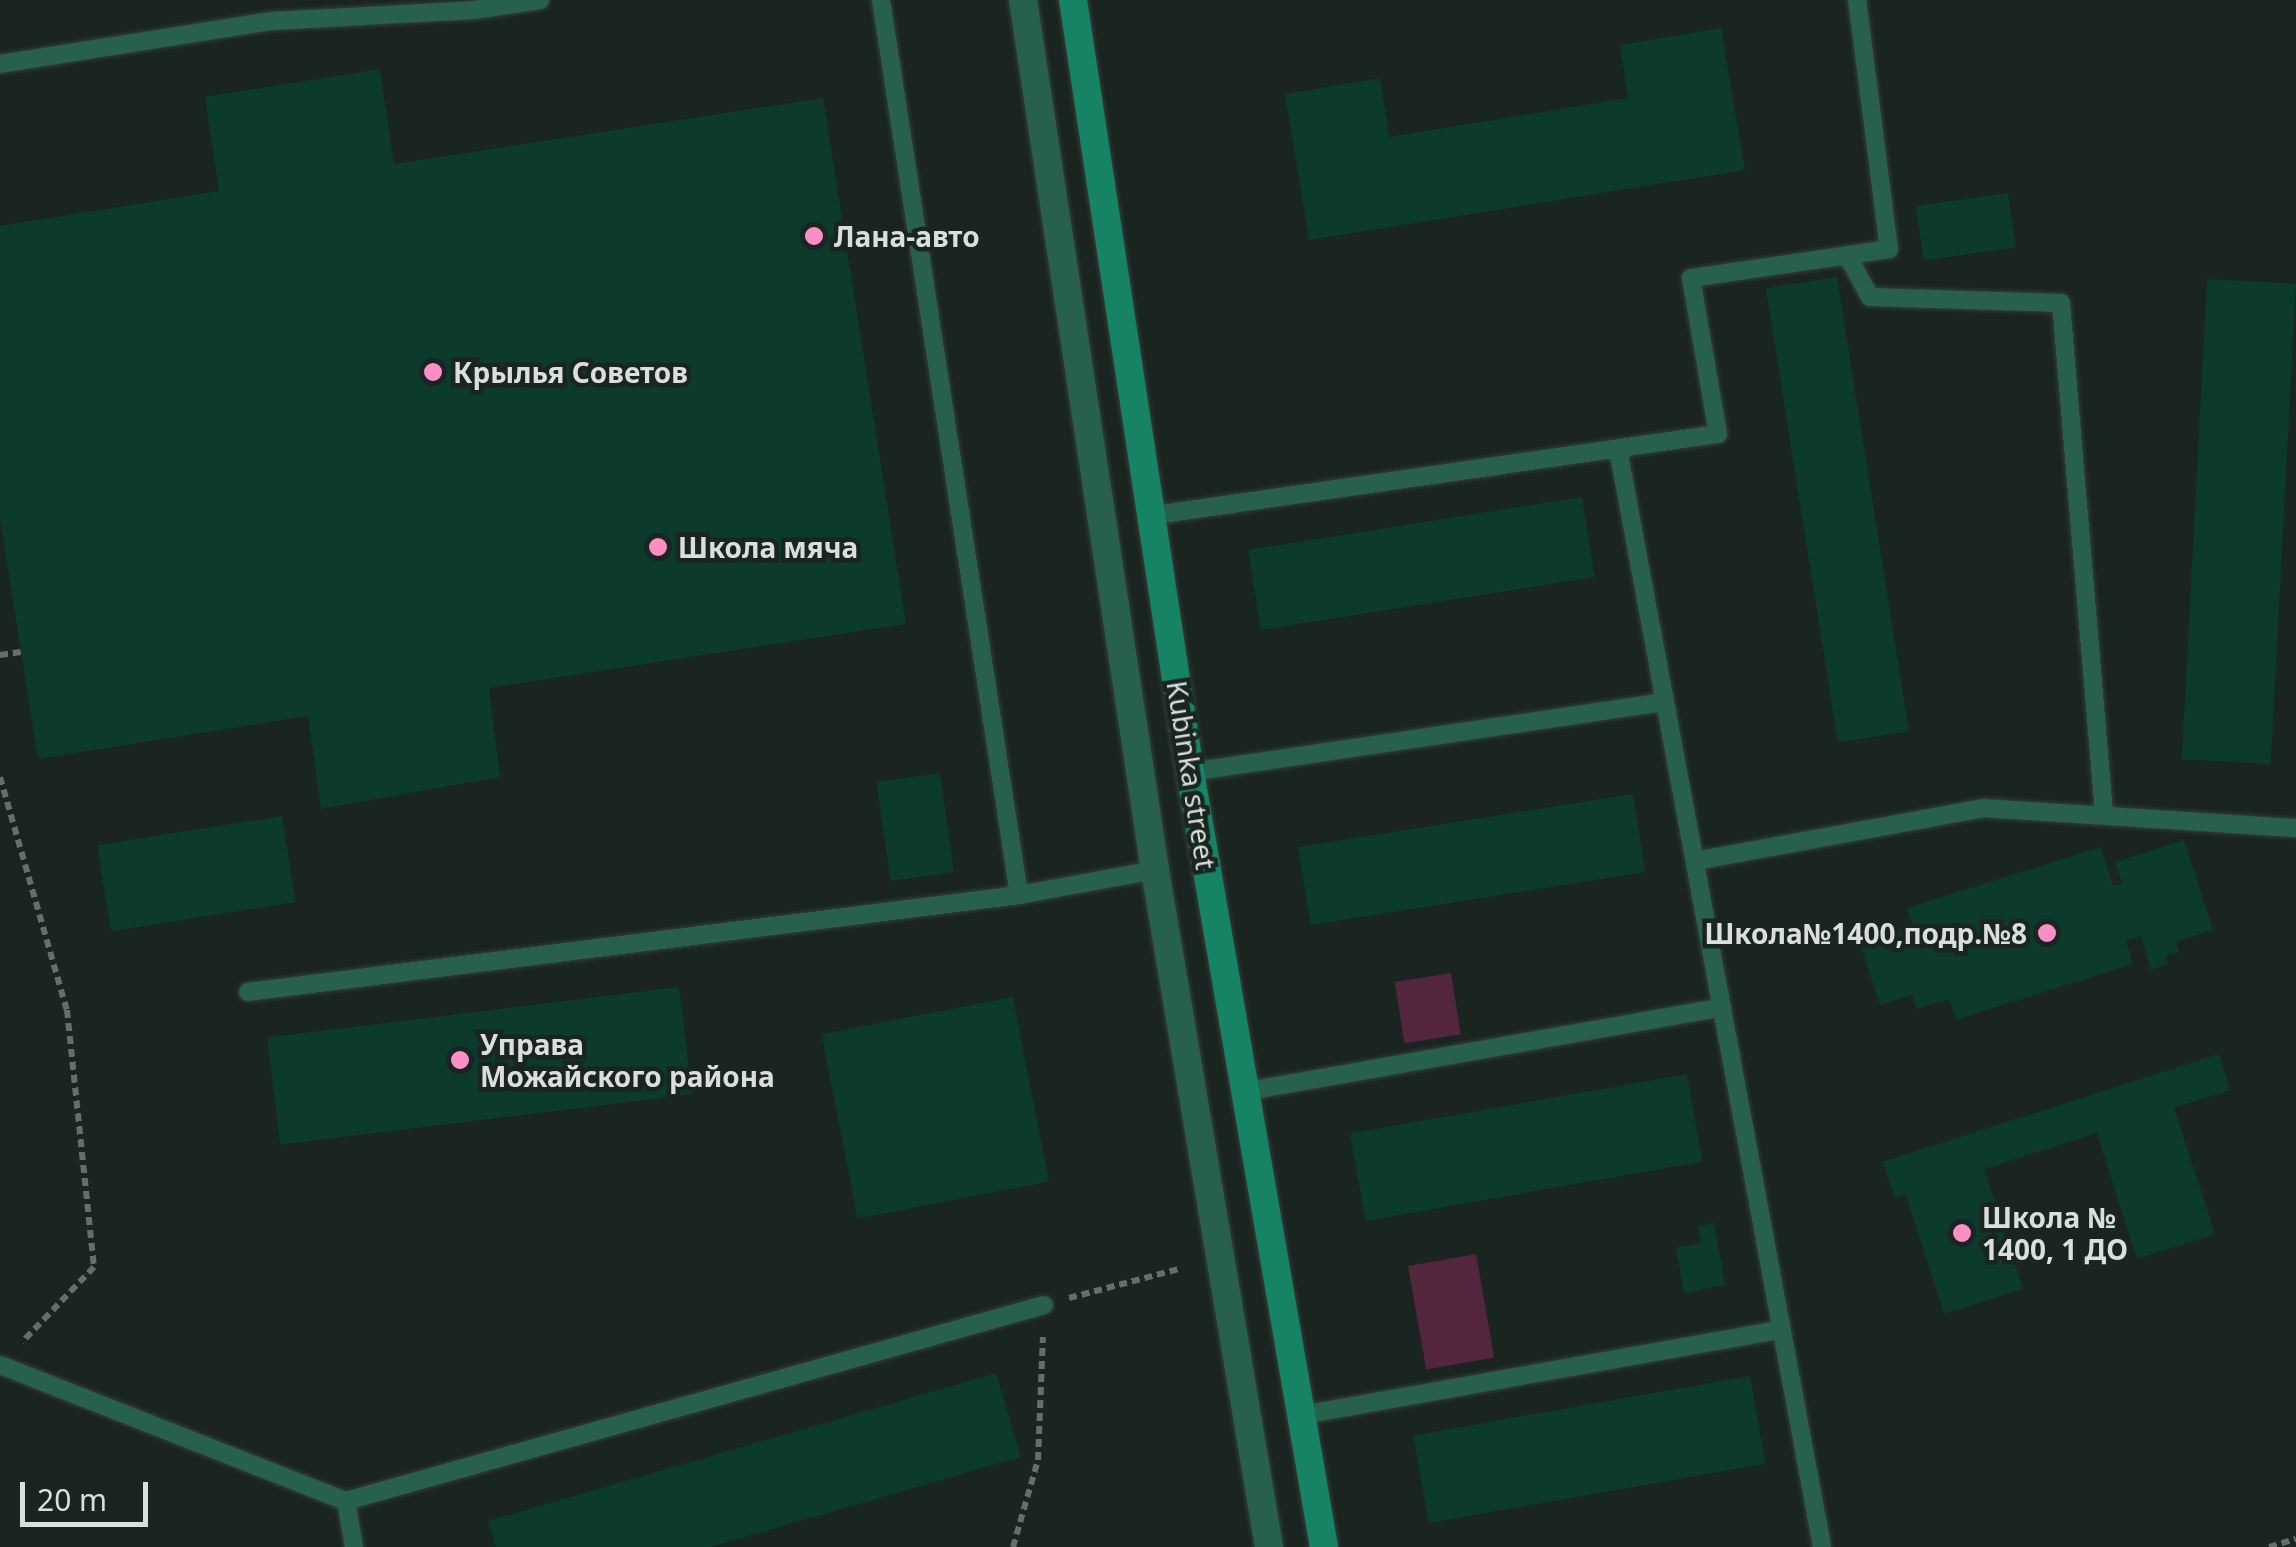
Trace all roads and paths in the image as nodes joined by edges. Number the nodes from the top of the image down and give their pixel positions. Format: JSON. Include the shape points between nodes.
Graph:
{"nodes":[{"id":1,"x":540,"y":0,"type":"edge"},
{"id":2,"x":881,"y":0,"type":"edge"},
{"id":3,"x":1023,"y":0,"type":"edge"},
{"id":4,"x":1073,"y":0,"type":"edge"},
{"id":5,"x":1857,"y":0,"type":"edge"},
{"id":6,"x":0,"y":64,"type":"edge"},
{"id":7,"x":1848,"y":254,"type":"junction"},
{"id":8,"x":1618,"y":449,"type":"junction"},
{"id":9,"x":1155,"y":515,"type":"junction"},
{"id":10,"x":21,"y":652,"type":"dead end"},
{"id":11,"x":0,"y":655,"type":"edge"},
{"id":12,"x":1665,"y":702,"type":"junction"},
{"id":13,"x":1190,"y":772,"type":"junction"},
{"id":14,"x":0,"y":777,"type":"edge"},
{"id":15,"x":2104,"y":813,"type":"junction"},
{"id":16,"x":2296,"y":828,"type":"edge"},
{"id":17,"x":1695,"y":861,"type":"junction"},
{"id":18,"x":1155,"y":870,"type":"junction"},
{"id":19,"x":1019,"y":894,"type":"junction"},
{"id":20,"x":248,"y":992,"type":"dead end"},
{"id":21,"x":1722,"y":1007,"type":"junction"},
{"id":22,"x":1242,"y":1092,"type":"junction"},
{"id":23,"x":1178,"y":1269,"type":"dead end"},
{"id":24,"x":1044,"y":1305,"type":"junction"},
{"id":25,"x":1781,"y":1330,"type":"junction"},
{"id":26,"x":14,"y":1351,"type":"dead end"},
{"id":27,"x":0,"y":1365,"type":"edge"},
{"id":28,"x":1302,"y":1414,"type":"junction"},
{"id":29,"x":346,"y":1501,"type":"junction"},
{"id":30,"x":2296,"y":1539,"type":"edge"},
{"id":31,"x":354,"y":1547,"type":"edge"},
{"id":32,"x":1013,"y":1547,"type":"edge"},
{"id":33,"x":1268,"y":1547,"type":"edge"},
{"id":34,"x":1324,"y":1547,"type":"edge"},
{"id":35,"x":1822,"y":1547,"type":"edge"},
{"id":36,"x":2269,"y":1547,"type":"edge"}],
"edges":[{"from":1,"to":6,"type":"lane","via":[[274,21]]},
{"from":2,"to":19,"type":"lane"},
{"from":3,"to":18,"type":"street"},
{"from":4,"to":9,"type":"main road","name":"Kubinka street"},
{"from":5,"to":7,"type":"lane","via":[[1889,249]]},
{"from":7,"to":8,"type":"lane","via":[[1691,278],[1718,434]]},
{"from":7,"to":15,"type":"lane","via":[[1870,298],[2061,303]]},
{"from":8,"to":9,"type":"lane"},
{"from":8,"to":12,"type":"lane"},
{"from":9,"to":13,"type":"main road","name":"Kubinka street"},
{"from":10,"to":11,"type":"path"},
{"from":12,"to":13,"type":"lane"},
{"from":12,"to":17,"type":"lane"},
{"from":13,"to":22,"type":"main road","name":"Kubinka street"},
{"from":14,"to":26,"type":"path","via":[[66,1010],[94,1267]]},
{"from":15,"to":16,"type":"lane"},
{"from":15,"to":17,"type":"lane","via":[[1984,808]]},
{"from":17,"to":21,"type":"lane"},
{"from":18,"to":19,"type":"lane"},
{"from":18,"to":33,"type":"street"},
{"from":19,"to":20,"type":"lane"},
{"from":21,"to":22,"type":"lane"},
{"from":21,"to":25,"type":"lane"},
{"from":22,"to":28,"type":"main road","name":"Kubinka street"},
{"from":23,"to":24,"type":"path"},
{"from":24,"to":29,"type":"lane"},
{"from":24,"to":32,"type":"path","via":[[1038,1460]]},
{"from":25,"to":28,"type":"lane"},
{"from":25,"to":35,"type":"lane"},
{"from":27,"to":29,"type":"lane"},
{"from":28,"to":34,"type":"main road","name":"Kubinka street"},
{"from":29,"to":31,"type":"lane"},
{"from":30,"to":36,"type":"path"}]}
